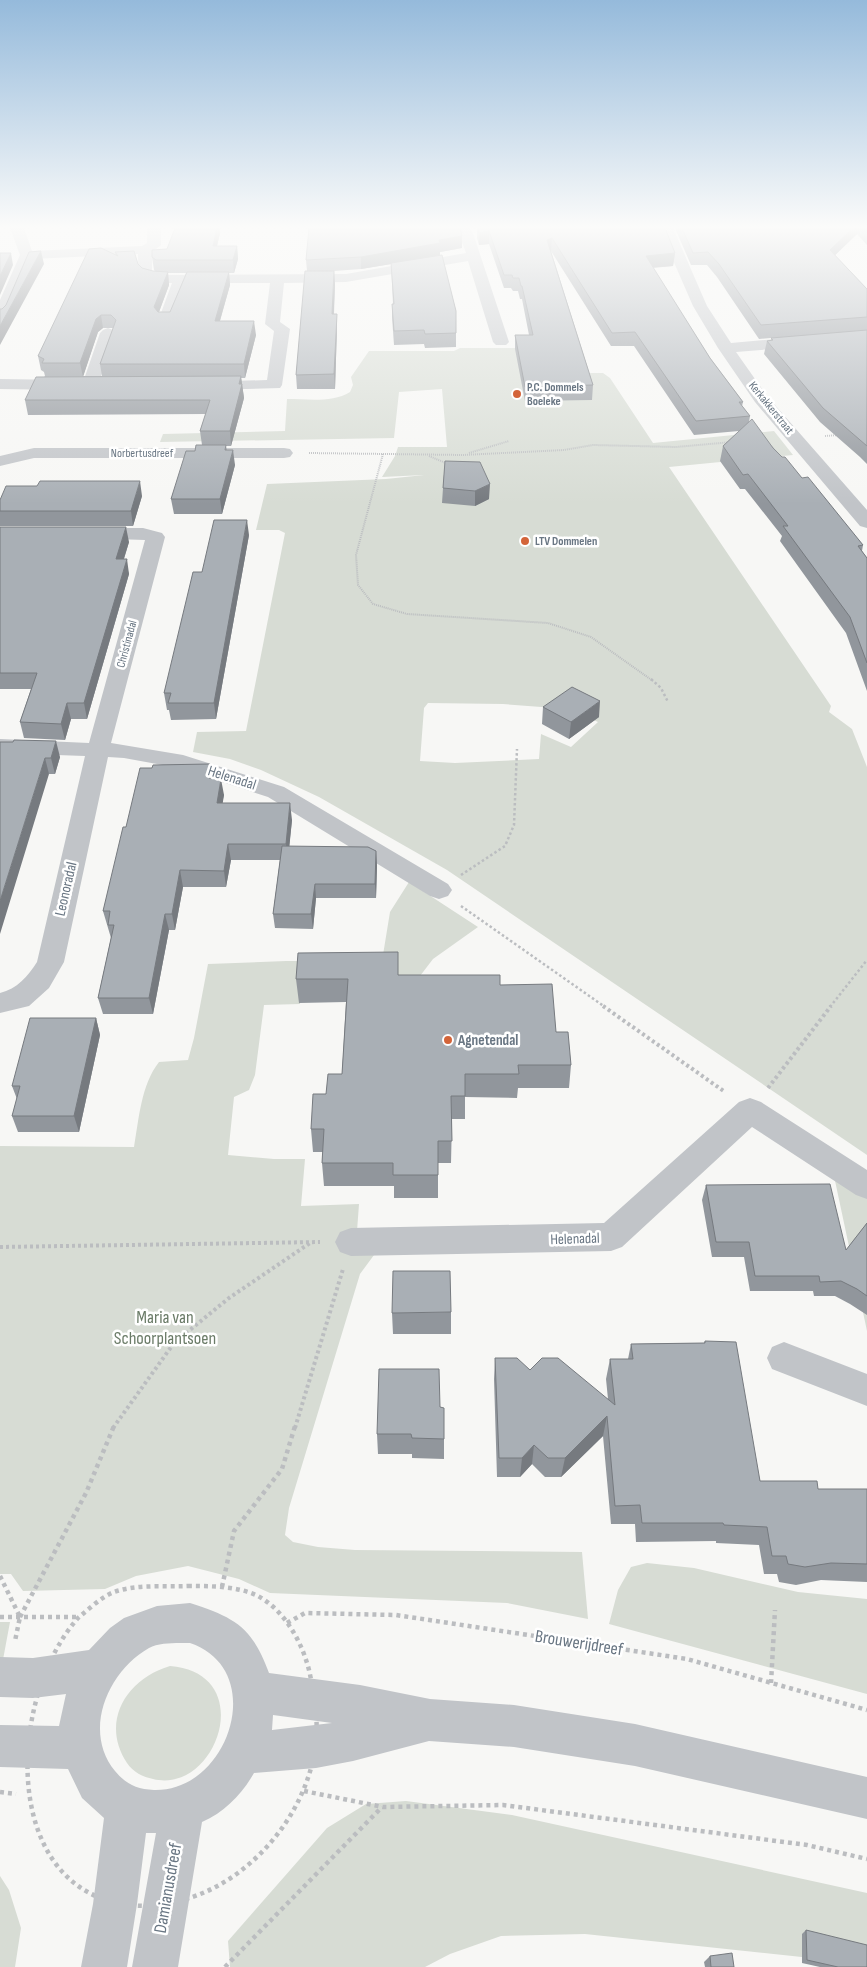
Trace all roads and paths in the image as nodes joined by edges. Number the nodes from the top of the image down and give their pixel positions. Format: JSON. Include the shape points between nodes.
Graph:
{"nodes":[{"id":1,"x":273,"y":320,"type":"edge"},
{"id":2,"x":494,"y":320,"type":"edge"},
{"id":3,"x":709,"y":320,"type":"edge"},
{"id":4,"x":108,"y":333,"type":"dead end"},
{"id":5,"x":867,"y":336,"type":"edge"},
{"id":6,"x":501,"y":342,"type":"dead end"},
{"id":7,"x":726,"y":348,"type":"junction"},
{"id":8,"x":0,"y":384,"type":"edge"},
{"id":9,"x":90,"y":385,"type":"junction"},
{"id":10,"x":109,"y":385,"type":"edge"},
{"id":11,"x":186,"y":385,"type":"edge"},
{"id":12,"x":840,"y":435,"type":"edge"},
{"id":13,"x":795,"y":438,"type":"junction"},
{"id":14,"x":509,"y":441,"type":"dead end"},
{"id":15,"x":737,"y":441,"type":"edge"},
{"id":16,"x":284,"y":453,"type":"joint"},
{"id":17,"x":383,"y":454,"type":"junction"},
{"id":18,"x":426,"y":454,"type":"junction"},
{"id":19,"x":463,"y":454,"type":"junction"},
{"id":20,"x":0,"y":461,"type":"edge"},
{"id":21,"x":450,"y":465,"type":"edge"},
{"id":22,"x":863,"y":513,"type":"edge"},
{"id":23,"x":76,"y":534,"type":"edge"},
{"id":24,"x":668,"y":702,"type":"dead end"},
{"id":25,"x":0,"y":746,"type":"edge"},
{"id":26,"x":517,"y":748,"type":"dead end"},
{"id":27,"x":98,"y":750,"type":"junction"},
{"id":28,"x":439,"y":890,"type":"junction"},
{"id":29,"x":867,"y":960,"type":"edge"},
{"id":30,"x":0,"y":1003,"type":"edge"},
{"id":31,"x":750,"y":1110,"type":"junction"},
{"id":32,"x":867,"y":1186,"type":"edge"},
{"id":33,"x":311,"y":1242,"type":"junction"},
{"id":34,"x":351,"y":1242,"type":"junction"},
{"id":35,"x":0,"y":1247,"type":"edge"},
{"id":36,"x":784,"y":1358,"type":"dead end"},
{"id":37,"x":867,"y":1390,"type":"edge"},
{"id":38,"x":222,"y":1587,"type":"dead end"},
{"id":39,"x":775,"y":1610,"type":"dead end"},
{"id":40,"x":0,"y":1617,"type":"edge"},
{"id":41,"x":20,"y":1617,"type":"junction"},
{"id":42,"x":78,"y":1617,"type":"dead end"},
{"id":43,"x":287,"y":1623,"type":"dead end"},
{"id":44,"x":98,"y":1670,"type":"junction"},
{"id":45,"x":0,"y":1677,"type":"edge"},
{"id":46,"x":771,"y":1683,"type":"junction"},
{"id":47,"x":254,"y":1692,"type":"junction"},
{"id":48,"x":867,"y":1710,"type":"edge"},
{"id":49,"x":430,"y":1720,"type":"junction"},
{"id":50,"x":0,"y":1746,"type":"edge"},
{"id":51,"x":81,"y":1748,"type":"junction"},
{"id":52,"x":244,"y":1753,"type":"junction"},
{"id":53,"x":304,"y":1791,"type":"dead end"},
{"id":54,"x":0,"y":1792,"type":"edge"},
{"id":55,"x":16,"y":1794,"type":"dead end"},
{"id":56,"x":867,"y":1798,"type":"edge"},
{"id":57,"x":383,"y":1807,"type":"junction"},
{"id":58,"x":127,"y":1808,"type":"junction"},
{"id":59,"x":183,"y":1808,"type":"junction"},
{"id":60,"x":867,"y":1859,"type":"edge"},
{"id":61,"x":104,"y":1967,"type":"edge"},
{"id":62,"x":155,"y":1967,"type":"edge"},
{"id":63,"x":224,"y":1967,"type":"edge"}],
"edges":[{"from":1,"to":11,"type":"street","via":[[272,324],[282,329],[274,385]]},
{"from":2,"to":6,"type":"street"},
{"from":3,"to":7,"type":"street","name":"Kerkakkerstraat"},
{"from":4,"to":9,"type":"street"},
{"from":5,"to":7,"type":"street"},
{"from":7,"to":13,"type":"street","name":"Kerkakkerstraat","via":[[760,399]]},
{"from":8,"to":9,"type":"street"},
{"from":9,"to":10,"type":"street"},
{"from":12,"to":13,"type":"path"},
{"from":13,"to":22,"type":"street","name":"Kerkakkerstraat"},
{"from":14,"to":19,"type":"path"},
{"from":15,"to":19,"type":"path","via":[[676,447],[592,445],[564,450]]},
{"from":16,"to":17,"type":"path"},
{"from":16,"to":20,"type":"street","name":"Norbertusdreef","via":[[34,452]]},
{"from":17,"to":18,"type":"path"},
{"from":17,"to":24,"type":"path","via":[[356,556],[358,585],[372,604],[407,614],[548,623],[591,637],[645,674],[661,688]]},
{"from":18,"to":19,"type":"path"},
{"from":18,"to":21,"type":"path"},
{"from":23,"to":27,"type":"street","name":"Christinadal","via":[[143,534],[155,537]]},
{"from":25,"to":27,"type":"street","name":"Helenadal"},
{"from":26,"to":28,"type":"path","via":[[514,825],[505,846]]},
{"from":27,"to":28,"type":"street","name":"Helenadal","via":[[124,751],[183,762],[276,792]]},
{"from":27,"to":30,"type":"street","name":"Leonoradal","via":[[50,962],[39,981],[19,999]]},
{"from":28,"to":31,"type":"path"},
{"from":29,"to":31,"type":"path"},
{"from":31,"to":32,"type":"street"},
{"from":31,"to":34,"type":"street","name":"Helenadal","via":[[611,1238]]},
{"from":33,"to":34,"type":"path"},
{"from":33,"to":35,"type":"path"},
{"from":33,"to":41,"type":"path","via":[[229,1298],[174,1343],[115,1424],[86,1493]]},
{"from":34,"to":38,"type":"path","via":[[282,1469],[234,1530]]},
{"from":36,"to":37,"type":"street"},
{"from":39,"to":46,"type":"path"},
{"from":40,"to":41,"type":"path"},
{"from":41,"to":42,"type":"path"},
{"from":43,"to":46,"type":"path","name":"Brouwerijdreef","via":[[305,1613],[396,1615],[687,1659]]},
{"from":44,"to":45,"type":"street","via":[[33,1678]]},
{"from":44,"to":47,"type":"street","via":[[116,1647],[139,1632],[165,1624],[190,1623],[213,1631],[232,1646],[246,1666]]},
{"from":44,"to":51,"type":"street","via":[[86,1694],[79,1721]]},
{"from":46,"to":48,"type":"path","name":"Brouwerijdreef"},
{"from":47,"to":49,"type":"street","via":[[360,1706]]},
{"from":47,"to":52,"type":"street","via":[[254,1723]]},
{"from":49,"to":52,"type":"street","via":[[353,1740]]},
{"from":49,"to":56,"type":"street","via":[[514,1726],[635,1745]]},
{"from":50,"to":51,"type":"street"},
{"from":51,"to":58,"type":"street","via":[[89,1773],[105,1794]]},
{"from":52,"to":59,"type":"street","via":[[228,1777],[207,1796]]},
{"from":53,"to":57,"type":"path"},
{"from":54,"to":55,"type":"path"},
{"from":57,"to":60,"type":"path","via":[[503,1805],[807,1845]]},
{"from":57,"to":63,"type":"path"},
{"from":58,"to":59,"type":"street","via":[[154,1813]]},
{"from":58,"to":61,"type":"street"},
{"from":59,"to":62,"type":"street","name":"Damianusdreef"}]}
